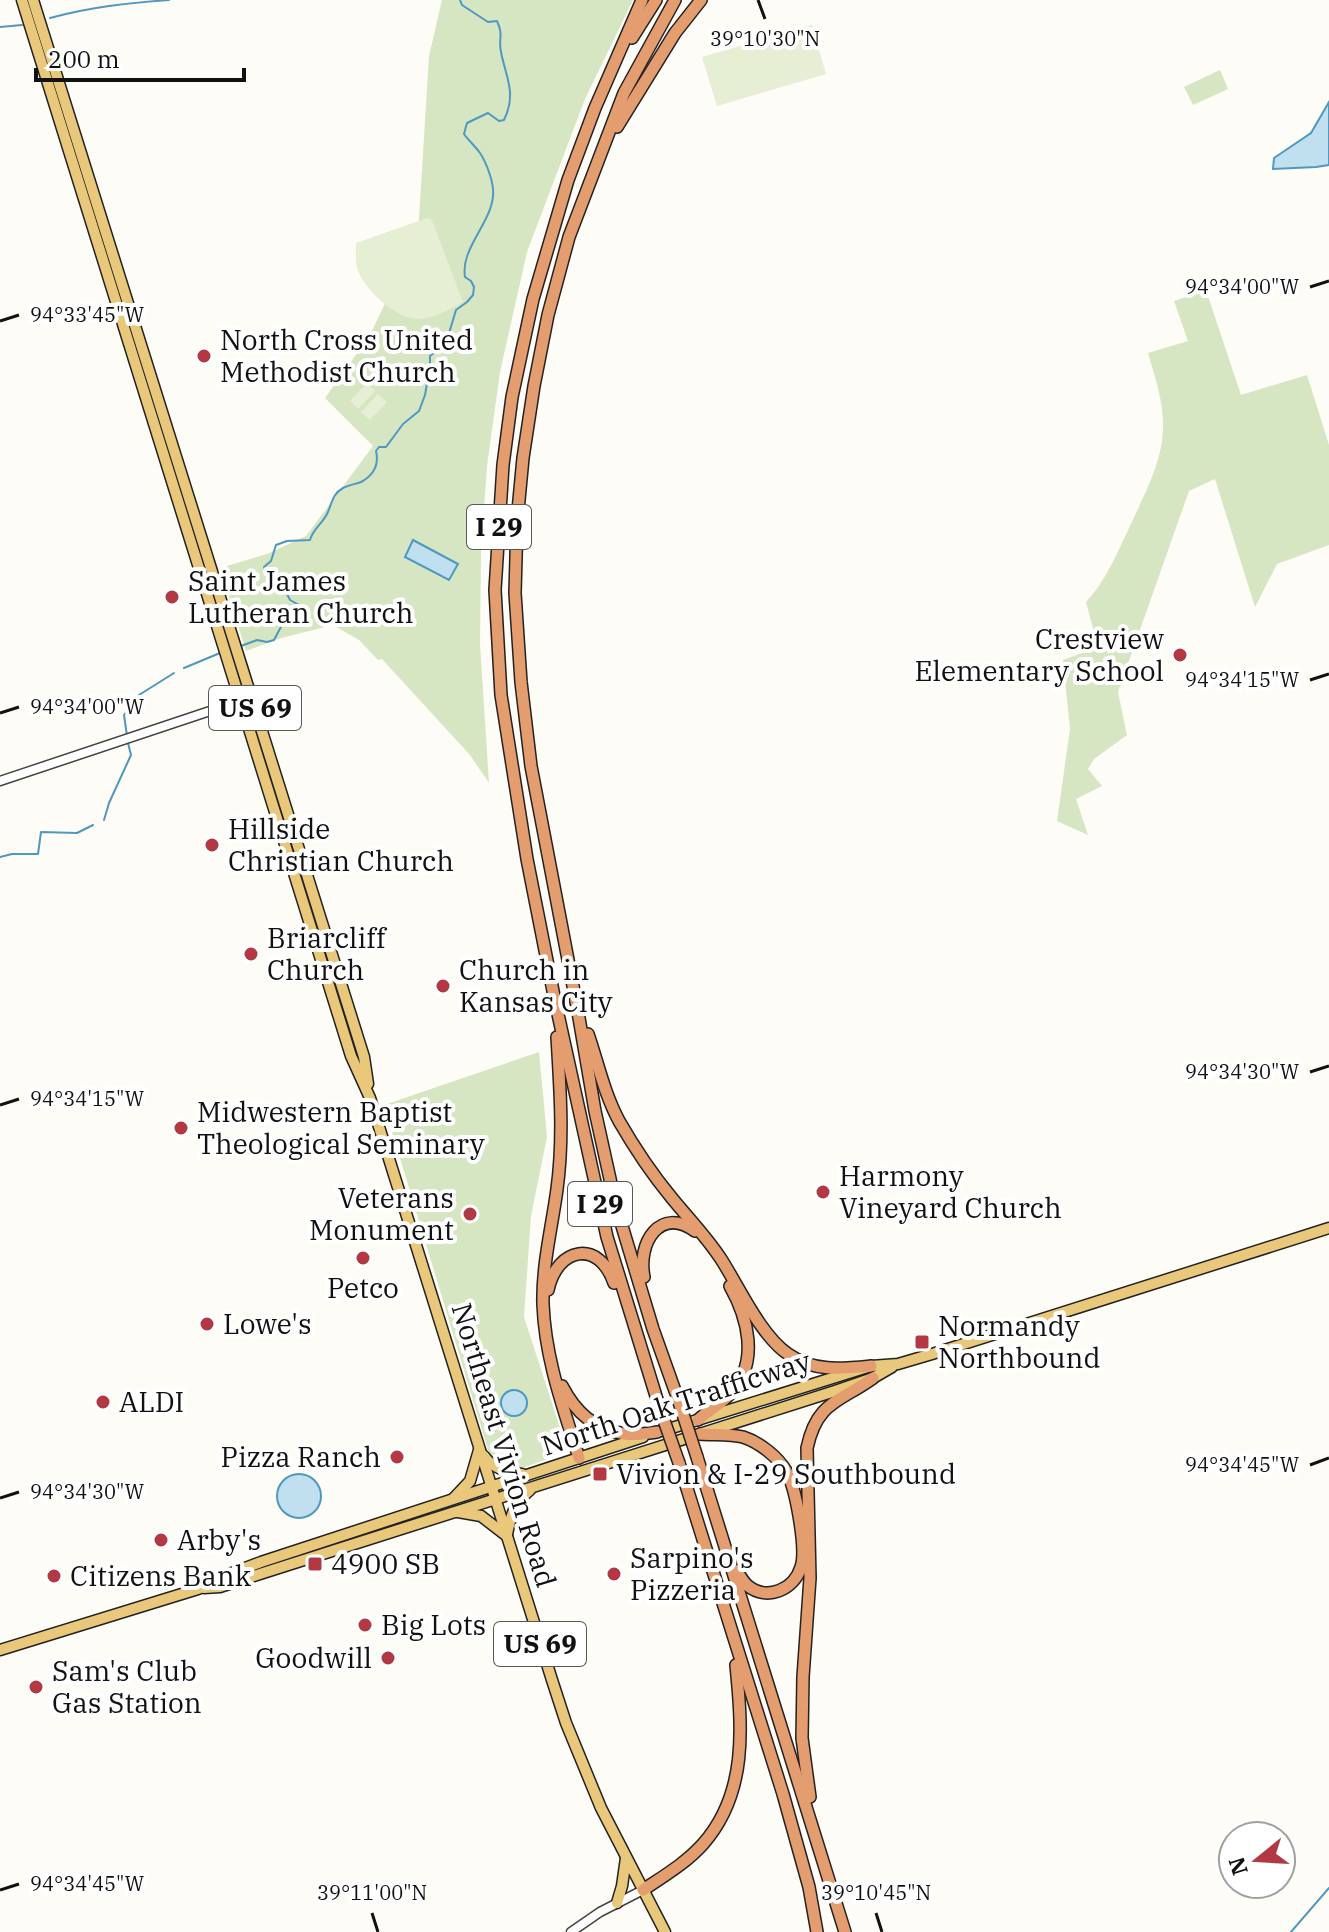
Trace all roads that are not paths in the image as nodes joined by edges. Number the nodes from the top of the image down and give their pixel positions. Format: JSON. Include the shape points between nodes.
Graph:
{"nodes":[{"id":1,"x":22,"y":0,"type":"edge"},
{"id":2,"x":33,"y":0,"type":"edge"},
{"id":3,"x":642,"y":0,"type":"edge"},
{"id":4,"x":656,"y":0,"type":"edge"},
{"id":5,"x":675,"y":0,"type":"edge"},
{"id":6,"x":685,"y":0,"type":"edge"},
{"id":7,"x":701,"y":0,"type":"edge"},
{"id":8,"x":657,"y":30,"type":"junction"},
{"id":9,"x":612,"y":68,"type":"junction"},
{"id":10,"x":602,"y":151,"type":"junction"},
{"id":11,"x":119,"y":311,"type":"junction"},
{"id":12,"x":133,"y":319,"type":"junction"},
{"id":13,"x":246,"y":699,"type":"junction"},
{"id":14,"x":0,"y":781,"type":"edge"},
{"id":15,"x":554,"y":996,"type":"junction"},
{"id":16,"x":578,"y":1012,"type":"junction"},
{"id":17,"x":1329,"y":1228,"type":"edge"},
{"id":18,"x":632,"y":1317,"type":"junction"},
{"id":19,"x":653,"y":1329,"type":"junction"},
{"id":20,"x":872,"y":1372,"type":"junction"},
{"id":21,"x":698,"y":1420,"type":"junction"},
{"id":22,"x":657,"y":1432,"type":"junction"},
{"id":23,"x":700,"y":1434,"type":"junction"},
{"id":24,"x":630,"y":1440,"type":"junction"},
{"id":25,"x":479,"y":1448,"type":"junction"},
{"id":26,"x":579,"y":1458,"type":"junction"},
{"id":27,"x":529,"y":1475,"type":"junction"},
{"id":28,"x":491,"y":1487,"type":"junction"},
{"id":29,"x":533,"y":1487,"type":"junction"},
{"id":30,"x":496,"y":1499,"type":"junction"},
{"id":31,"x":452,"y":1500,"type":"junction"},
{"id":32,"x":456,"y":1512,"type":"junction"},
{"id":33,"x":507,"y":1536,"type":"junction"},
{"id":34,"x":726,"y":1552,"type":"junction"},
{"id":35,"x":198,"y":1589,"type":"junction"},
{"id":36,"x":734,"y":1640,"type":"junction"},
{"id":37,"x":0,"y":1650,"type":"edge"},
{"id":38,"x":811,"y":1818,"type":"junction"},
{"id":39,"x":626,"y":1856,"type":"junction"},
{"id":40,"x":643,"y":1890,"type":"junction"},
{"id":41,"x":617,"y":1903,"type":"junction"},
{"id":42,"x":571,"y":1932,"type":"edge"},
{"id":43,"x":665,"y":1932,"type":"edge"},
{"id":44,"x":817,"y":1932,"type":"edge"},
{"id":45,"x":847,"y":1932,"type":"edge"}],
"edges":[{"from":1,"to":11,"type":"main road","name":"Northeast Vivion Road","number":"US 69"},
{"from":2,"to":12,"type":"main road","name":"Northeast Vivion Road","number":"US 69"},
{"from":3,"to":9,"type":"highway"},
{"from":4,"to":9,"type":"highway","number":"I 29"},
{"from":5,"to":8,"type":"highway","number":"I 29"},
{"from":6,"to":8,"type":"highway"},
{"from":7,"to":10,"type":"highway"},
{"from":8,"to":10,"type":"highway","number":"I 29"},
{"from":9,"to":15,"type":"highway","number":"I 29","via":[[568,180],[533,299],[512,397],[495,590],[501,695]]},
{"from":10,"to":16,"type":"highway","number":"I 29","via":[[569,237],[548,315],[517,521],[517,637],[531,766]]},
{"from":11,"to":12,"type":"main road"},
{"from":11,"to":13,"type":"main road","name":"Northeast Vivion Road","number":"US 69"},
{"from":12,"to":13,"type":"main road","name":"Northeast Vivion Road","number":"US 69"},
{"from":13,"to":14,"type":"street"},
{"from":13,"to":25,"type":"main road","name":"Northeast Vivion Road","number":"US 69","via":[[364,1057],[370,1098]]},
{"from":15,"to":18,"type":"highway","number":"I 29","via":[[607,1237]]},
{"from":15,"to":26,"type":"highway","via":[[562,1132],[543,1304],[552,1373]]},
{"from":16,"to":19,"type":"highway","number":"I 29","via":[[616,1206]]},
{"from":16,"to":20,"type":"highway","via":[[620,1122],[714,1248],[769,1336],[784,1352],[812,1365]]},
{"from":17,"to":20,"type":"main road","name":"North Oak Trafficway"},
{"from":18,"to":22,"type":"highway","via":[[600,1259],[569,1255],[558,1265],[548,1292],[555,1360],[569,1398],[582,1416],[599,1426],[627,1435]]},
{"from":18,"to":36,"type":"highway","number":"I 29","bridge":true},
{"from":19,"to":21,"type":"highway","via":[[642,1253],[658,1229],[680,1223],[697,1232],[736,1297],[747,1329],[745,1372]]},
{"from":19,"to":34,"type":"highway","number":"I 29","bridge":true},
{"from":20,"to":21,"type":"main road","name":"North Oak Trafficway"},
{"from":20,"to":23,"type":"main road","name":"North Oak Trafficway"},
{"from":20,"to":38,"type":"highway","via":[[857,1390],[823,1411],[807,1448],[810,1578],[802,1738]]},
{"from":21,"to":22,"type":"main road","name":"North Oak Trafficway"},
{"from":22,"to":24,"type":"main road","name":"North Oak Trafficway"},
{"from":23,"to":29,"type":"main road","name":"North Oak Trafficway"},
{"from":23,"to":34,"type":"highway","via":[[742,1437],[759,1445],[788,1473],[797,1510],[802,1565],[780,1592],[758,1592],[748,1586]]},
{"from":24,"to":26,"type":"main road","name":"North Oak Trafficway"},
{"from":24,"to":30,"type":"main road","via":[[616,1453],[517,1484]]},
{"from":25,"to":27,"type":"main road","via":[[489,1463]]},
{"from":25,"to":28,"type":"main road","name":"Northeast Vivion Road","number":"US 69"},
{"from":25,"to":31,"type":"main road","via":[[470,1481]]},
{"from":26,"to":27,"type":"main road","name":"North Oak Trafficway"},
{"from":27,"to":28,"type":"main road","name":"North Oak Trafficway"},
{"from":28,"to":30,"type":"main road","name":"Northeast Vivion Road","number":"US 69"},
{"from":28,"to":31,"type":"main road","name":"North Oak Trafficway"},
{"from":29,"to":30,"type":"main road","name":"North Oak Trafficway"},
{"from":29,"to":33,"type":"main road","via":[[516,1503]]},
{"from":30,"to":32,"type":"main road","name":"North Oak Trafficway"},
{"from":30,"to":33,"type":"main road","name":"Northeast Vivion Road","number":"US 69"},
{"from":31,"to":35,"type":"main road","name":"North Oak Trafficway","via":[[261,1562]]},
{"from":32,"to":33,"type":"main road","via":[[481,1516]]},
{"from":32,"to":35,"type":"main road","name":"North Oak Trafficway","via":[[220,1587]]},
{"from":33,"to":39,"type":"main road","name":"Northeast Vivion Road","number":"US 69","via":[[566,1723]]},
{"from":34,"to":38,"type":"highway","number":"I 29"},
{"from":35,"to":37,"type":"main road","name":"North Oak Trafficway"},
{"from":36,"to":40,"type":"highway","via":[[742,1737],[731,1790],[703,1844]]},
{"from":36,"to":44,"type":"highway","number":"I 29","via":[[783,1794]]},
{"from":38,"to":45,"type":"highway","number":"I 29"},
{"from":39,"to":40,"type":"main road","name":"Northeast Vivion Road","number":"US 69"},
{"from":39,"to":41,"type":"main road"},
{"from":40,"to":41,"type":"street"},
{"from":40,"to":43,"type":"main road","number":"US 69"},
{"from":41,"to":42,"type":"street"}]}
